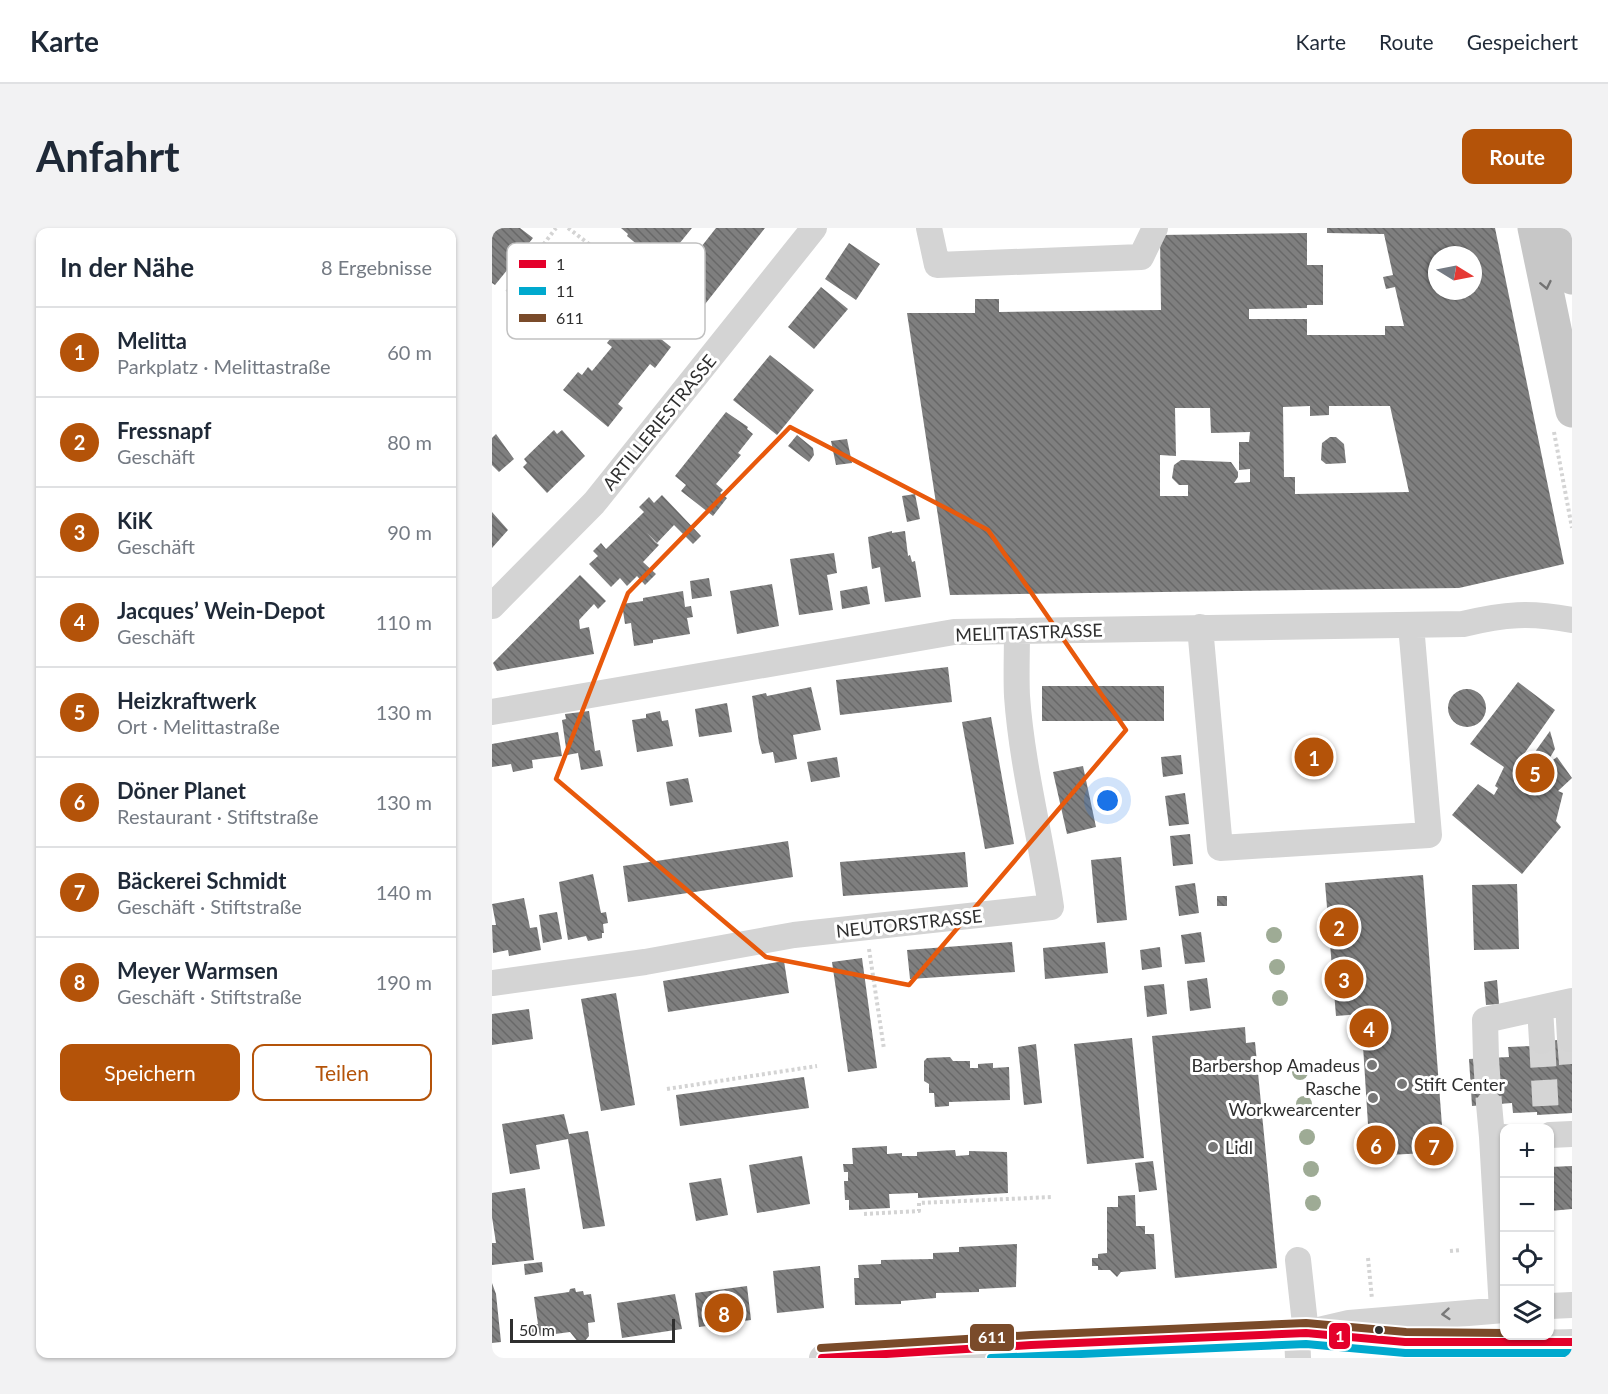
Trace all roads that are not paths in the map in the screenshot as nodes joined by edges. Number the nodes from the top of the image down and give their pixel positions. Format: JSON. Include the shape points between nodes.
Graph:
{"nodes":[{"id":1,"x":814,"y":228,"type":"edge"},
{"id":2,"x":929,"y":228,"type":"edge"},
{"id":3,"x":1155,"y":228,"type":"edge"},
{"id":4,"x":1534,"y":228,"type":"edge"},
{"id":5,"x":1562,"y":228,"type":"edge"},
{"id":6,"x":1572,"y":278,"type":"edge"},
{"id":7,"x":1572,"y":411,"type":"edge"},
{"id":8,"x":492,"y":606,"type":"edge"},
{"id":9,"x":1572,"y":620,"type":"edge"},
{"id":10,"x":1411,"y":625,"type":"junction"},
{"id":11,"x":1200,"y":627,"type":"junction"},
{"id":12,"x":1017,"y":631,"type":"junction"},
{"id":13,"x":492,"y":712,"type":"edge"},
{"id":14,"x":492,"y":982,"type":"edge"},
{"id":15,"x":1570,"y":1001,"type":"edge"},
{"id":16,"x":1540,"y":1008,"type":"junction"},
{"id":17,"x":1570,"y":1040,"type":"tunnel mouth"},
{"id":18,"x":1542,"y":1041,"type":"tunnel mouth"},
{"id":19,"x":1486,"y":1058,"type":"tunnel mouth"},
{"id":20,"x":1490,"y":1104,"type":"tunnel mouth"},
{"id":21,"x":1554,"y":1128,"type":"edge"},
{"id":22,"x":1572,"y":1134,"type":"edge"},
{"id":23,"x":1498,"y":1137,"type":"edge"},
{"id":24,"x":1298,"y":1260,"type":"dead end"},
{"id":25,"x":1502,"y":1286,"type":"edge"},
{"id":26,"x":1572,"y":1305,"type":"edge"},
{"id":27,"x":1554,"y":1306,"type":"edge"},
{"id":28,"x":1500,"y":1310,"type":"edge"},
{"id":29,"x":1300,"y":1342,"type":"edge"},
{"id":30,"x":1572,"y":1342,"type":"edge"},
{"id":31,"x":1030,"y":1352,"type":"edge"},
{"id":32,"x":822,"y":1358,"type":"edge"}],
"edges":[{"from":1,"to":8,"type":"street","name":"ARTILLERIESTRASSE","via":[[594,502]]},
{"from":2,"to":3,"type":"street","via":[[937,265],[1141,257]]},
{"from":4,"to":7,"type":"main road","one_way":true},
{"from":5,"to":6,"type":"main road"},
{"from":9,"to":10,"type":"street","name":"MELITTASTRASSE","via":[[1513,615],[1463,624]]},
{"from":10,"to":11,"type":"street","name":"MELITTASTRASSE"},
{"from":10,"to":11,"type":"street","via":[[1429,835],[1220,848]]},
{"from":11,"to":12,"type":"street","name":"MELITTASTRASSE"},
{"from":12,"to":13,"type":"street","name":"MELITTASTRASSE","via":[[954,632]]},
{"from":12,"to":14,"type":"street","name":"NEUTORSTRASSE","via":[[1018,706],[1051,907],[794,935],[645,962]]},
{"from":15,"to":16,"type":"street"},
{"from":15,"to":17,"type":"street"},
{"from":16,"to":18,"type":"street"},
{"from":16,"to":19,"type":"street","via":[[1485,1020]]},
{"from":20,"to":23,"type":"street"},
{"from":21,"to":22,"type":"street"},
{"from":23,"to":25,"type":"street"},
{"from":24,"to":29,"type":"street"},
{"from":26,"to":27,"type":"street"},
{"from":28,"to":29,"type":"street","one_way":true,"via":[[1349,1323]]},
{"from":29,"to":30,"type":"street"},
{"from":29,"to":31,"type":"street"},
{"from":31,"to":32,"type":"street"}]}
